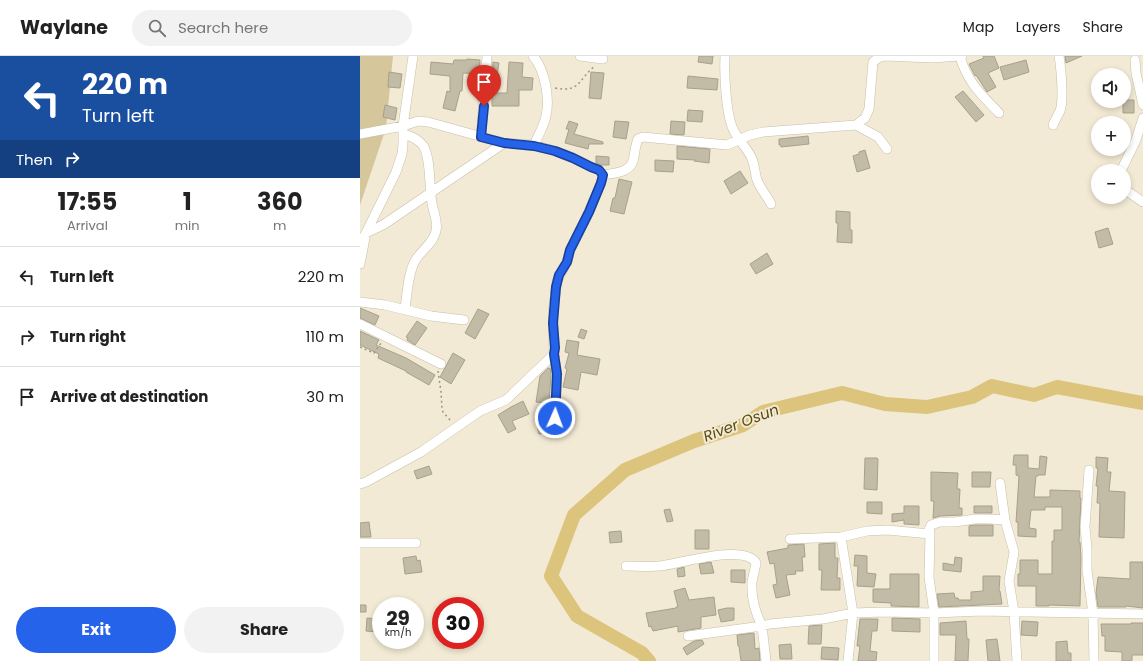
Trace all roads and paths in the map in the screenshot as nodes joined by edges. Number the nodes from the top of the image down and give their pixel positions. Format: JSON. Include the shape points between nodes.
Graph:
{"nodes":[{"id":1,"x":413,"y":56,"type":"edge"},
{"id":2,"x":487,"y":56,"type":"edge"},
{"id":3,"x":533,"y":56,"type":"edge"},
{"id":4,"x":580,"y":56,"type":"edge"},
{"id":5,"x":725,"y":56,"type":"edge"},
{"id":6,"x":960,"y":56,"type":"edge"},
{"id":7,"x":1059,"y":56,"type":"edge"},
{"id":8,"x":934,"y":57,"type":"edge"},
{"id":9,"x":603,"y":59,"type":"joint"},
{"id":10,"x":1138,"y":59,"type":"edge"},
{"id":11,"x":545,"y":87,"type":"junction"},
{"id":12,"x":1143,"y":105,"type":"edge"},
{"id":13,"x":999,"y":113,"type":"dead end"},
{"id":14,"x":1143,"y":118,"type":"edge"},
{"id":15,"x":856,"y":125,"type":"junction"},
{"id":16,"x":1053,"y":125,"type":"dead end"},
{"id":17,"x":404,"y":130,"type":"junction"},
{"id":18,"x":360,"y":134,"type":"edge"},
{"id":19,"x":481,"y":137,"type":"junction"},
{"id":20,"x":740,"y":141,"type":"junction"},
{"id":21,"x":504,"y":143,"type":"junction"},
{"id":22,"x":534,"y":146,"type":"junction"},
{"id":23,"x":887,"y":149,"type":"dead end"},
{"id":24,"x":1124,"y":164,"type":"edge"},
{"id":25,"x":603,"y":175,"type":"junction"},
{"id":26,"x":430,"y":193,"type":"junction"},
{"id":27,"x":1131,"y":194,"type":"edge"},
{"id":28,"x":1143,"y":202,"type":"edge"},
{"id":29,"x":771,"y":204,"type":"dead end"},
{"id":30,"x":366,"y":233,"type":"junction"},
{"id":31,"x":360,"y":242,"type":"edge"},
{"id":32,"x":360,"y":264,"type":"edge"},
{"id":33,"x":360,"y":302,"type":"edge"},
{"id":34,"x":405,"y":309,"type":"junction"},
{"id":35,"x":464,"y":320,"type":"dead end"},
{"id":36,"x":360,"y":324,"type":"edge"},
{"id":37,"x":385,"y":336,"type":"junction"},
{"id":38,"x":360,"y":347,"type":"edge"},
{"id":39,"x":554,"y":354,"type":"junction"},
{"id":40,"x":441,"y":364,"type":"joint"},
{"id":41,"x":555,"y":418,"type":"dead end"},
{"id":42,"x":457,"y":427,"type":"junction"},
{"id":43,"x":1089,"y":470,"type":"dead end"},
{"id":44,"x":1000,"y":483,"type":"dead end"},
{"id":45,"x":360,"y":484,"type":"edge"},
{"id":46,"x":1005,"y":520,"type":"junction"},
{"id":47,"x":930,"y":534,"type":"junction"},
{"id":48,"x":841,"y":538,"type":"junction"},
{"id":49,"x":790,"y":539,"type":"dead end"},
{"id":50,"x":360,"y":542,"type":"edge"},
{"id":51,"x":416,"y":543,"type":"dead end"},
{"id":52,"x":626,"y":566,"type":"dead end"},
{"id":53,"x":1014,"y":612,"type":"junction"},
{"id":54,"x":853,"y":613,"type":"junction"},
{"id":55,"x":934,"y":613,"type":"junction"},
{"id":56,"x":1093,"y":614,"type":"junction"},
{"id":57,"x":1143,"y":614,"type":"edge"},
{"id":58,"x":762,"y":626,"type":"junction"},
{"id":59,"x":688,"y":636,"type":"dead end"},
{"id":60,"x":766,"y":661,"type":"edge"},
{"id":61,"x":848,"y":661,"type":"edge"},
{"id":62,"x":934,"y":661,"type":"edge"},
{"id":63,"x":1017,"y":661,"type":"edge"},
{"id":64,"x":1094,"y":661,"type":"edge"}],
"edges":[{"from":1,"to":17,"type":"street"},
{"from":2,"to":19,"type":"street"},
{"from":3,"to":11,"type":"street","via":[[541,68]]},
{"from":4,"to":9,"type":"street"},
{"from":5,"to":20,"type":"street","via":[[730,120]]},
{"from":6,"to":8,"type":"street"},
{"from":6,"to":13,"type":"street","via":[[969,80]]},
{"from":7,"to":16,"type":"street","via":[[1061,104]]},
{"from":8,"to":15,"type":"street","via":[[885,56],[873,62],[869,109],[865,118]]},
{"from":9,"to":11,"type":"path","via":[[572,89]]},
{"from":10,"to":12,"type":"street","via":[[1136,73]]},
{"from":11,"to":22,"type":"street","via":[[546,118]]},
{"from":14,"to":24,"type":"street"},
{"from":15,"to":20,"type":"street","via":[[763,132]]},
{"from":15,"to":23,"type":"street","via":[[878,137]]},
{"from":17,"to":18,"type":"street"},
{"from":17,"to":19,"type":"street","via":[[418,121]]},
{"from":17,"to":26,"type":"street","via":[[424,148]]},
{"from":17,"to":30,"type":"street","via":[[402,154],[396,172]]},
{"from":19,"to":21,"type":"street"},
{"from":20,"to":25,"type":"street","via":[[727,145],[643,137],[638,139],[633,162],[629,167],[621,172]]},
{"from":20,"to":29,"type":"street","via":[[753,160],[757,181]]},
{"from":21,"to":22,"type":"street"},
{"from":21,"to":26,"type":"street"},
{"from":22,"to":25,"type":"street","via":[[573,158],[599,170]]},
{"from":25,"to":39,"type":"street","via":[[557,281],[553,312]]},
{"from":26,"to":30,"type":"street","via":[[383,225]]},
{"from":26,"to":34,"type":"street","via":[[437,229],[433,239],[414,261]]},
{"from":27,"to":28,"type":"street"},
{"from":30,"to":31,"type":"street"},
{"from":30,"to":32,"type":"street"},
{"from":33,"to":34,"type":"street"},
{"from":34,"to":35,"type":"street","via":[[424,315]]},
{"from":36,"to":37,"type":"street"},
{"from":37,"to":38,"type":"path","via":[[374,353]]},
{"from":37,"to":40,"type":"street"},
{"from":39,"to":41,"type":"street","via":[[557,374]]},
{"from":39,"to":42,"type":"street","via":[[506,400],[480,411]]},
{"from":40,"to":42,"type":"path","via":[[437,373],[442,409]]},
{"from":42,"to":45,"type":"street","via":[[421,452]]},
{"from":43,"to":56,"type":"street","via":[[1085,527]]},
{"from":44,"to":46,"type":"street"},
{"from":46,"to":47,"type":"street","via":[[934,523],[929,530]]},
{"from":46,"to":53,"type":"street","via":[[1014,552],[1009,581]]},
{"from":47,"to":48,"type":"street","via":[[887,530],[867,531]]},
{"from":47,"to":55,"type":"street","via":[[929,577]]},
{"from":48,"to":49,"type":"street"},
{"from":48,"to":54,"type":"street"},
{"from":50,"to":51,"type":"street"},
{"from":52,"to":58,"type":"street","via":[[661,566],[699,558],[748,555],[756,563],[752,582],[753,599]]},
{"from":53,"to":55,"type":"street"},
{"from":53,"to":56,"type":"street"},
{"from":53,"to":63,"type":"street"},
{"from":54,"to":55,"type":"street"},
{"from":54,"to":58,"type":"street"},
{"from":54,"to":61,"type":"street"},
{"from":55,"to":62,"type":"street"},
{"from":56,"to":57,"type":"street"},
{"from":56,"to":64,"type":"street"},
{"from":58,"to":59,"type":"street"},
{"from":58,"to":60,"type":"street"}]}
